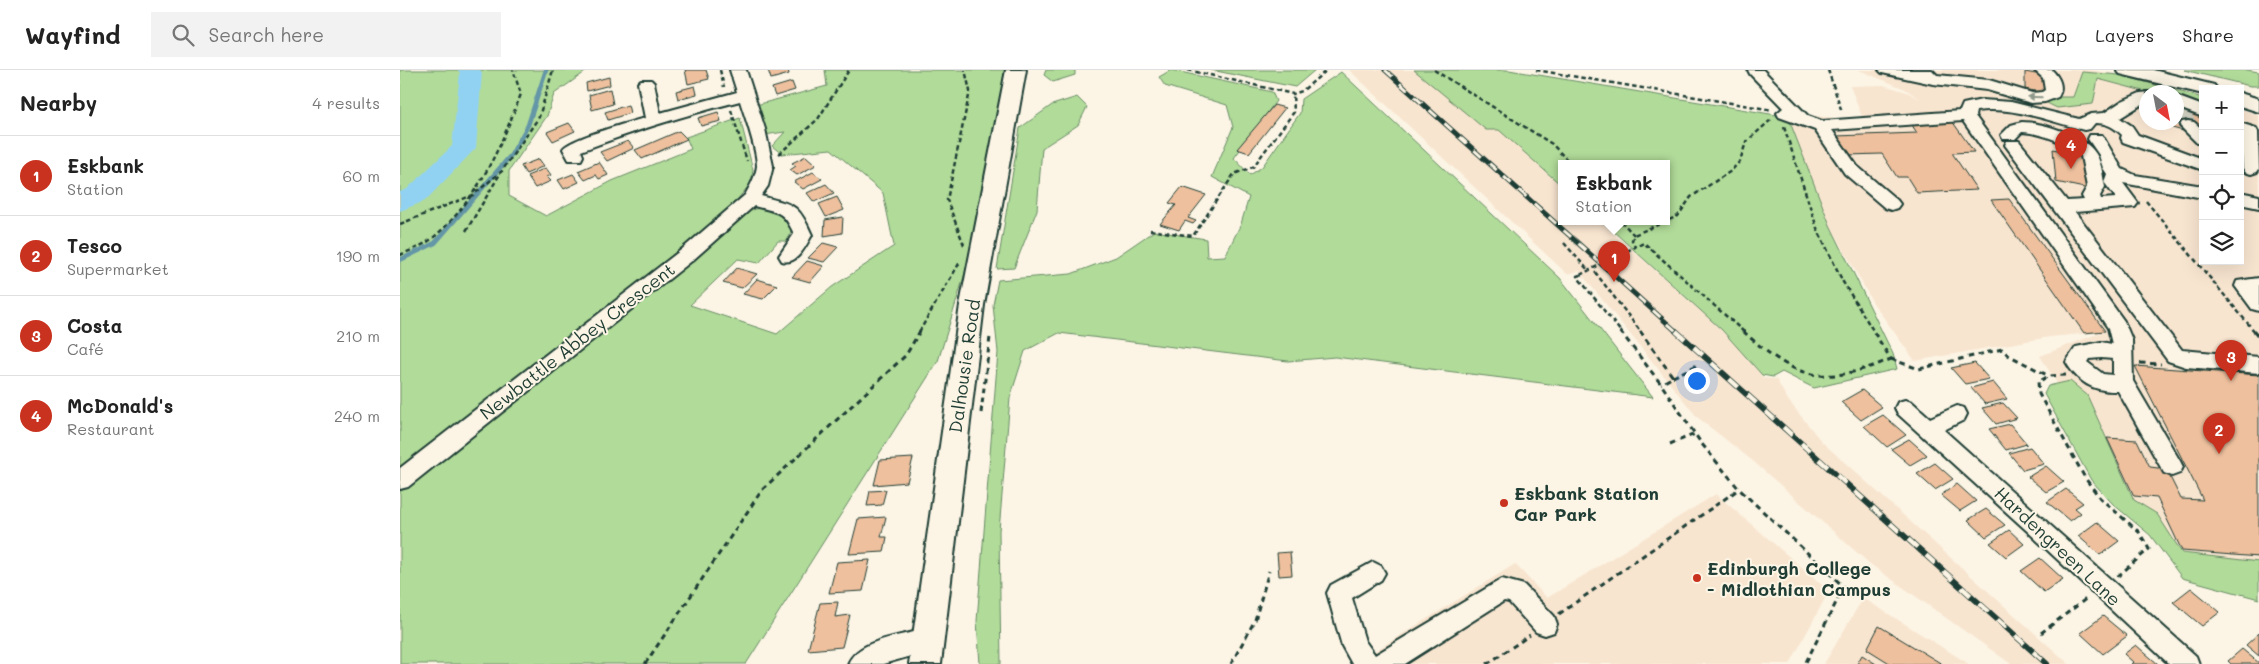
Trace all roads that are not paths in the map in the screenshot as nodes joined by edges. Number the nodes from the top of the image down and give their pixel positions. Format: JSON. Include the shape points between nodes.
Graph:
{"nodes":[{"id":1,"x":738,"y":70,"type":"edge"},
{"id":2,"x":1016,"y":70,"type":"edge"},
{"id":3,"x":1887,"y":70,"type":"edge"},
{"id":4,"x":2042,"y":70,"type":"edge"},
{"id":5,"x":2126,"y":70,"type":"edge"},
{"id":6,"x":1754,"y":71,"type":"edge"},
{"id":7,"x":1928,"y":74,"type":"edge"},
{"id":8,"x":1989,"y":78,"type":"edge"},
{"id":9,"x":646,"y":83,"type":"dead end"},
{"id":10,"x":2199,"y":87,"type":"edge"},
{"id":11,"x":747,"y":94,"type":"junction"},
{"id":12,"x":2244,"y":97,"type":"edge"},
{"id":13,"x":2259,"y":98,"type":"edge"},
{"id":14,"x":2139,"y":99,"type":"edge"},
{"id":15,"x":2244,"y":99,"type":"edge"},
{"id":16,"x":2128,"y":104,"type":"junction"},
{"id":17,"x":2184,"y":104,"type":"tunnel mouth"},
{"id":18,"x":1992,"y":106,"type":"junction"},
{"id":19,"x":2139,"y":106,"type":"edge"},
{"id":20,"x":2259,"y":106,"type":"edge"},
{"id":21,"x":2199,"y":110,"type":"edge"},
{"id":22,"x":1783,"y":112,"type":"road end"},
{"id":23,"x":1967,"y":116,"type":"junction"},
{"id":24,"x":1802,"y":118,"type":"junction"},
{"id":25,"x":653,"y":119,"type":"junction"},
{"id":26,"x":2107,"y":119,"type":"junction"},
{"id":27,"x":2084,"y":125,"type":"junction"},
{"id":28,"x":1820,"y":126,"type":"junction"},
{"id":29,"x":2188,"y":126,"type":"tunnel mouth"},
{"id":30,"x":2244,"y":130,"type":"edge"},
{"id":31,"x":2199,"y":136,"type":"edge"},
{"id":32,"x":2130,"y":138,"type":"junction"},
{"id":33,"x":2096,"y":139,"type":"junction"},
{"id":34,"x":2011,"y":140,"type":"junction"},
{"id":35,"x":575,"y":156,"type":"dead end"},
{"id":36,"x":2199,"y":164,"type":"edge"},
{"id":37,"x":2250,"y":172,"type":"edge"},
{"id":38,"x":2124,"y":176,"type":"junction"},
{"id":39,"x":2038,"y":177,"type":"junction"},
{"id":40,"x":2199,"y":191,"type":"edge"},
{"id":41,"x":751,"y":199,"type":"junction"},
{"id":42,"x":2244,"y":199,"type":"edge"},
{"id":43,"x":2259,"y":202,"type":"edge"},
{"id":44,"x":1891,"y":204,"type":"dead end"},
{"id":45,"x":2096,"y":205,"type":"junction"},
{"id":46,"x":2062,"y":207,"type":"junction"},
{"id":47,"x":788,"y":256,"type":"dead end"},
{"id":48,"x":2259,"y":284,"type":"edge"},
{"id":49,"x":2259,"y":304,"type":"edge"},
{"id":50,"x":2121,"y":352,"type":"junction"},
{"id":51,"x":2259,"y":365,"type":"edge"},
{"id":52,"x":2122,"y":377,"type":"junction"},
{"id":53,"x":1905,"y":408,"type":"dead end"},
{"id":54,"x":1957,"y":414,"type":"dead end"},
{"id":55,"x":1928,"y":428,"type":"junction"},
{"id":56,"x":2172,"y":467,"type":"dead end"},
{"id":57,"x":400,"y":480,"type":"edge"},
{"id":58,"x":1373,"y":573,"type":"dead end"},
{"id":59,"x":1546,"y":624,"type":"road end"},
{"id":60,"x":926,"y":652,"type":"edge"},
{"id":61,"x":860,"y":664,"type":"edge"},
{"id":62,"x":1366,"y":664,"type":"edge"},
{"id":63,"x":1383,"y":664,"type":"edge"},
{"id":64,"x":2187,"y":664,"type":"edge"}],
"edges":[{"from":1,"to":11,"type":"street"},
{"from":2,"to":60,"type":"main road","name":"Dalhousie Road","via":[[972,305]]},
{"from":3,"to":7,"type":"street"},
{"from":4,"to":8,"type":"street","one_way":true,"via":[[2054,83],[2052,94],[2044,97],[2031,98]]},
{"from":5,"to":10,"type":"main road"},
{"from":6,"to":24,"type":"street"},
{"from":7,"to":8,"type":"street"},
{"from":8,"to":18,"type":"street"},
{"from":9,"to":25,"type":"street"},
{"from":11,"to":25,"type":"street"},
{"from":11,"to":41,"type":"street","name":"Newbattle Abbey Crescent","via":[[758,186]]},
{"from":12,"to":13,"type":"main road"},
{"from":14,"to":16,"type":"street"},
{"from":15,"to":20,"type":"main road"},
{"from":16,"to":19,"type":"street"},
{"from":16,"to":26,"type":"street"},
{"from":17,"to":21,"type":"street"},
{"from":18,"to":23,"type":"street","via":[[1969,107]]},
{"from":18,"to":27,"type":"street","via":[[2035,112]]},
{"from":22,"to":24,"type":"street"},
{"from":23,"to":28,"type":"street"},
{"from":23,"to":50,"type":"street","via":[[2118,326]]},
{"from":24,"to":28,"type":"street"},
{"from":25,"to":35,"type":"street","via":[[571,150]]},
{"from":26,"to":27,"type":"street","via":[[2091,118]]},
{"from":26,"to":32,"type":"street","via":[[2124,127]]},
{"from":27,"to":33,"type":"street"},
{"from":28,"to":44,"type":"street","via":[[1851,170]]},
{"from":29,"to":31,"type":"street"},
{"from":30,"to":37,"type":"street","via":[[2250,132]]},
{"from":32,"to":33,"type":"street","via":[[2117,144]]},
{"from":32,"to":36,"type":"street"},
{"from":33,"to":38,"type":"street","via":[[2111,168]]},
{"from":34,"to":39,"type":"street"},
{"from":34,"to":39,"type":"street","via":[[2027,149],[2035,147]]},
{"from":34,"to":45,"type":"street","via":[[2016,128],[2024,126],[2082,148],[2090,162],[2096,187],[2091,196]]},
{"from":38,"to":40,"type":"street"},
{"from":38,"to":45,"type":"street","via":[[2113,182],[2129,203]]},
{"from":39,"to":46,"type":"street"},
{"from":41,"to":47,"type":"street","via":[[783,208],[795,216],[802,236]]},
{"from":41,"to":57,"type":"street","name":"Newbattle Abbey Crescent","via":[[686,255]]},
{"from":42,"to":43,"type":"street"},
{"from":45,"to":46,"type":"street"},
{"from":46,"to":51,"type":"street","via":[[2175,356]]},
{"from":48,"to":49,"type":"street","via":[[2244,286]]},
{"from":50,"to":52,"type":"street"},
{"from":50,"to":52,"type":"street","via":[[2083,352],[2076,362],[2083,373],[2110,385]]},
{"from":52,"to":56,"type":"street"},
{"from":53,"to":55,"type":"street","name":"Hardengreen Lane"},
{"from":54,"to":55,"type":"street"},
{"from":55,"to":64,"type":"street","name":"Hardengreen Lane"},
{"from":58,"to":62,"type":"street","via":[[1339,593],[1354,646]]},
{"from":59,"to":63,"type":"street","via":[[1516,592],[1502,590]]},
{"from":60,"to":61,"type":"street","via":[[869,656]]}]}
